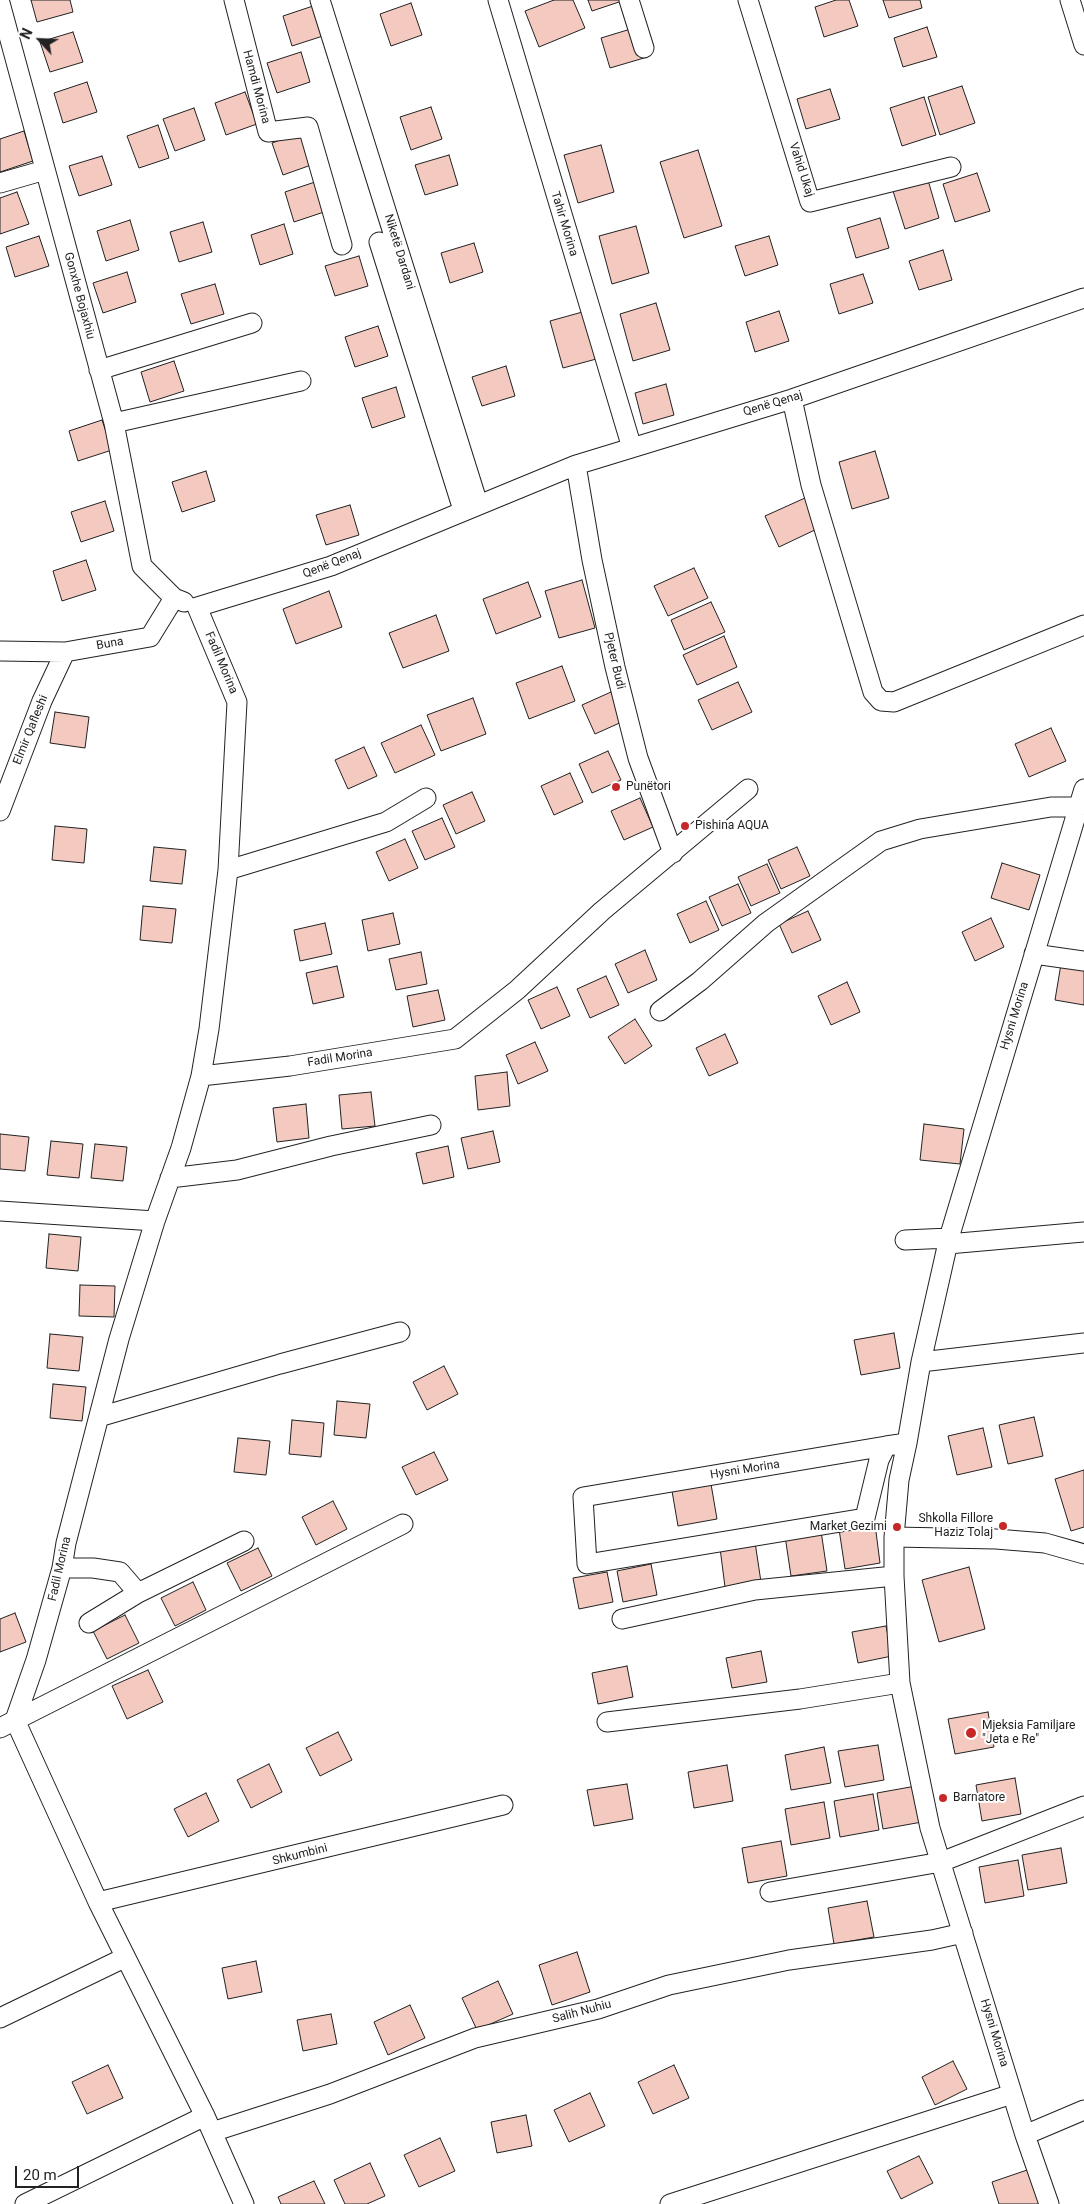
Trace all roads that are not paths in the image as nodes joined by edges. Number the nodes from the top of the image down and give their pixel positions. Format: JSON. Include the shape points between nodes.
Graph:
{"nodes":[{"id":1,"x":234,"y":0,"type":"edge"},
{"id":2,"x":320,"y":0,"type":"edge"},
{"id":3,"x":498,"y":0,"type":"edge"},
{"id":4,"x":629,"y":0,"type":"edge"},
{"id":5,"x":748,"y":0,"type":"edge"},
{"id":6,"x":1070,"y":0,"type":"edge"},
{"id":7,"x":0,"y":3,"type":"edge"},
{"id":8,"x":1084,"y":45,"type":"edge"},
{"id":9,"x":644,"y":48,"type":"dead end"},
{"id":10,"x":950,"y":167,"type":"dead end"},
{"id":11,"x":44,"y":170,"type":"junction"},
{"id":12,"x":0,"y":183,"type":"edge"},
{"id":13,"x":379,"y":242,"type":"dead end"},
{"id":14,"x":342,"y":245,"type":"dead end"},
{"id":15,"x":1084,"y":298,"type":"edge"},
{"id":16,"x":252,"y":323,"type":"dead end"},
{"id":17,"x":100,"y":370,"type":"junction"},
{"id":18,"x":300,"y":381,"type":"dead end"},
{"id":19,"x":792,"y":399,"type":"junction"},
{"id":20,"x":114,"y":422,"type":"junction"},
{"id":21,"x":632,"y":448,"type":"junction"},
{"id":22,"x":576,"y":465,"type":"junction"},
{"id":23,"x":471,"y":507,"type":"junction"},
{"id":24,"x":174,"y":598,"type":"junction"},
{"id":25,"x":197,"y":607,"type":"junction"},
{"id":26,"x":1084,"y":625,"type":"edge"},
{"id":27,"x":0,"y":651,"type":"edge"},
{"id":28,"x":65,"y":652,"type":"junction"},
{"id":29,"x":748,"y":789,"type":"dead end"},
{"id":30,"x":426,"y":798,"type":"dead end"},
{"id":31,"x":1081,"y":798,"type":"edge"},
{"id":32,"x":0,"y":811,"type":"edge"},
{"id":33,"x":673,"y":853,"type":"junction"},
{"id":34,"x":228,"y":870,"type":"junction"},
{"id":35,"x":1034,"y":954,"type":"junction"},
{"id":36,"x":1084,"y":962,"type":"edge"},
{"id":37,"x":660,"y":1011,"type":"dead end"},
{"id":38,"x":201,"y":1076,"type":"junction"},
{"id":39,"x":431,"y":1125,"type":"dead end"},
{"id":40,"x":170,"y":1178,"type":"junction"},
{"id":41,"x":0,"y":1211,"type":"edge"},
{"id":42,"x":155,"y":1221,"type":"junction"},
{"id":43,"x":1084,"y":1232,"type":"edge"},
{"id":44,"x":905,"y":1240,"type":"dead end"},
{"id":45,"x":948,"y":1241,"type":"junction"},
{"id":46,"x":400,"y":1332,"type":"dead end"},
{"id":47,"x":1084,"y":1343,"type":"edge"},
{"id":48,"x":920,"y":1362,"type":"junction"},
{"id":49,"x":99,"y":1416,"type":"junction"},
{"id":50,"x":907,"y":1443,"type":"junction"},
{"id":51,"x":886,"y":1446,"type":"junction"},
{"id":52,"x":403,"y":1524,"type":"dead end"},
{"id":53,"x":894,"y":1538,"type":"junction"},
{"id":54,"x":244,"y":1541,"type":"dead end"},
{"id":55,"x":1084,"y":1554,"type":"edge"},
{"id":56,"x":62,"y":1568,"type":"junction"},
{"id":57,"x":894,"y":1576,"type":"junction"},
{"id":58,"x":138,"y":1593,"type":"junction"},
{"id":59,"x":622,"y":1619,"type":"dead end"},
{"id":60,"x":89,"y":1623,"type":"dead end"},
{"id":61,"x":900,"y":1683,"type":"junction"},
{"id":62,"x":607,"y":1722,"type":"dead end"},
{"id":63,"x":8,"y":1724,"type":"edge"},
{"id":64,"x":502,"y":1806,"type":"dead end"},
{"id":65,"x":1084,"y":1806,"type":"edge"},
{"id":66,"x":941,"y":1862,"type":"junction"},
{"id":67,"x":770,"y":1892,"type":"dead end"},
{"id":68,"x":98,"y":1902,"type":"junction"},
{"id":69,"x":963,"y":1933,"type":"junction"},
{"id":70,"x":124,"y":1958,"type":"junction"},
{"id":71,"x":0,"y":2018,"type":"edge"},
{"id":72,"x":1012,"y":2094,"type":"junction"},
{"id":73,"x":1084,"y":2110,"type":"edge"},
{"id":74,"x":209,"y":2124,"type":"junction"},
{"id":75,"x":1025,"y":2136,"type":"junction"},
{"id":76,"x":26,"y":2204,"type":"edge"},
{"id":77,"x":244,"y":2204,"type":"edge"},
{"id":78,"x":670,"y":2204,"type":"edge"},
{"id":79,"x":1049,"y":2204,"type":"edge"}],
"edges":[{"from":1,"to":14,"type":"street","name":"Hamdi Morina","via":[[268,132],[308,127]]},
{"from":2,"to":23,"type":"street","name":"Niketë Dardani"},
{"from":3,"to":21,"type":"street","name":"Tahir Morina"},
{"from":4,"to":9,"type":"street"},
{"from":5,"to":10,"type":"street","name":"Vahid Ukaj","via":[[810,202]]},
{"from":6,"to":8,"type":"street"},
{"from":7,"to":11,"type":"street","name":"Gonxhe Bojaxhiu"},
{"from":11,"to":12,"type":"street"},
{"from":11,"to":17,"type":"street","name":"Gonxhe Bojaxhiu"},
{"from":13,"to":23,"type":"street"},
{"from":15,"to":19,"type":"street","name":"Qenë Qenaj"},
{"from":16,"to":17,"type":"street"},
{"from":17,"to":20,"type":"street","name":"Gonxhe Bojaxhiu"},
{"from":18,"to":20,"type":"street"},
{"from":19,"to":21,"type":"street","name":"Qenë Qenaj"},
{"from":19,"to":26,"type":"street","via":[[814,494],[873,692],[882,702],[894,702]]},
{"from":20,"to":24,"type":"street","name":"Gonxhe Bojaxhiu","via":[[142,566]]},
{"from":21,"to":22,"type":"street","name":"Qenë Qenaj"},
{"from":22,"to":23,"type":"street","name":"Qenë Qenaj"},
{"from":22,"to":33,"type":"street","name":"Pjeter Budi","via":[[617,676],[638,758]]},
{"from":23,"to":25,"type":"street","name":"Qenë Qenaj","via":[[331,566]]},
{"from":24,"to":25,"type":"street"},
{"from":24,"to":28,"type":"street","name":"Buna","via":[[150,637]]},
{"from":25,"to":34,"type":"street","name":"Fadil Morina","via":[[237,702]]},
{"from":27,"to":28,"type":"street","name":"Buna"},
{"from":28,"to":32,"type":"street","name":"Elmir Qafleshi","via":[[42,701]]},
{"from":29,"to":33,"type":"street"},
{"from":30,"to":34,"type":"street","via":[[386,822]]},
{"from":31,"to":35,"type":"street","name":"Hysni Morina"},
{"from":31,"to":37,"type":"street","via":[[1051,807],[920,828],[881,841],[766,923]]},
{"from":33,"to":38,"type":"street","name":"Fadil Morina","via":[[602,911],[517,990],[455,1039],[290,1066]]},
{"from":34,"to":38,"type":"street","name":"Fadil Morina"},
{"from":35,"to":36,"type":"street"},
{"from":35,"to":45,"type":"street","name":"Hysni Morina"},
{"from":38,"to":40,"type":"street","name":"Fadil Morina"},
{"from":39,"to":40,"type":"street","via":[[237,1170]]},
{"from":40,"to":42,"type":"street","name":"Fadil Morina"},
{"from":41,"to":42,"type":"street"},
{"from":42,"to":49,"type":"street","name":"Fadil Morina"},
{"from":43,"to":45,"type":"street"},
{"from":44,"to":45,"type":"street"},
{"from":45,"to":48,"type":"street","name":"Hysni Morina"},
{"from":46,"to":49,"type":"street"},
{"from":47,"to":48,"type":"street"},
{"from":48,"to":50,"type":"street","name":"Hysni Morina"},
{"from":49,"to":56,"type":"street","name":"Fadil Morina"},
{"from":50,"to":51,"type":"street","name":"Hysni Morina"},
{"from":50,"to":53,"type":"street","name":"Hysni Morina","via":[[898,1480]]},
{"from":51,"to":51,"type":"street","name":"Hysni Morina","via":[[583,1497],[587,1564],[865,1518],[879,1460]]},
{"from":52,"to":63,"type":"street"},
{"from":53,"to":55,"type":"street","via":[[1044,1543]]},
{"from":53,"to":57,"type":"street","name":"Hysni Morina"},
{"from":54,"to":58,"type":"street"},
{"from":56,"to":58,"type":"street","via":[[120,1572]]},
{"from":56,"to":63,"type":"street","name":"Fadil Morina","via":[[36,1660]]},
{"from":57,"to":59,"type":"street","via":[[755,1590]]},
{"from":57,"to":61,"type":"street","name":"Hysni Morina"},
{"from":58,"to":60,"type":"street"},
{"from":61,"to":62,"type":"street","via":[[800,1699]]},
{"from":61,"to":66,"type":"street","name":"Hysni Morina","via":[[930,1828]]},
{"from":63,"to":68,"type":"street"},
{"from":64,"to":68,"type":"street","name":"Shkumbini"},
{"from":65,"to":66,"type":"street"},
{"from":66,"to":67,"type":"street","via":[[853,1886]]},
{"from":66,"to":69,"type":"street","name":"Hysni Morina"},
{"from":68,"to":70,"type":"street"},
{"from":69,"to":72,"type":"street","name":"Hysni Morina"},
{"from":69,"to":74,"type":"street","name":"Salih Nuhiu","via":[[788,1960],[669,1984],[598,2009],[474,2038],[330,2094]]},
{"from":70,"to":71,"type":"street"},
{"from":70,"to":74,"type":"street"},
{"from":72,"to":75,"type":"street","name":"Hysni Morina"},
{"from":72,"to":78,"type":"street"},
{"from":73,"to":75,"type":"street"},
{"from":74,"to":76,"type":"street"},
{"from":74,"to":77,"type":"street"},
{"from":75,"to":79,"type":"street","name":"Hysni Morina"}]}
